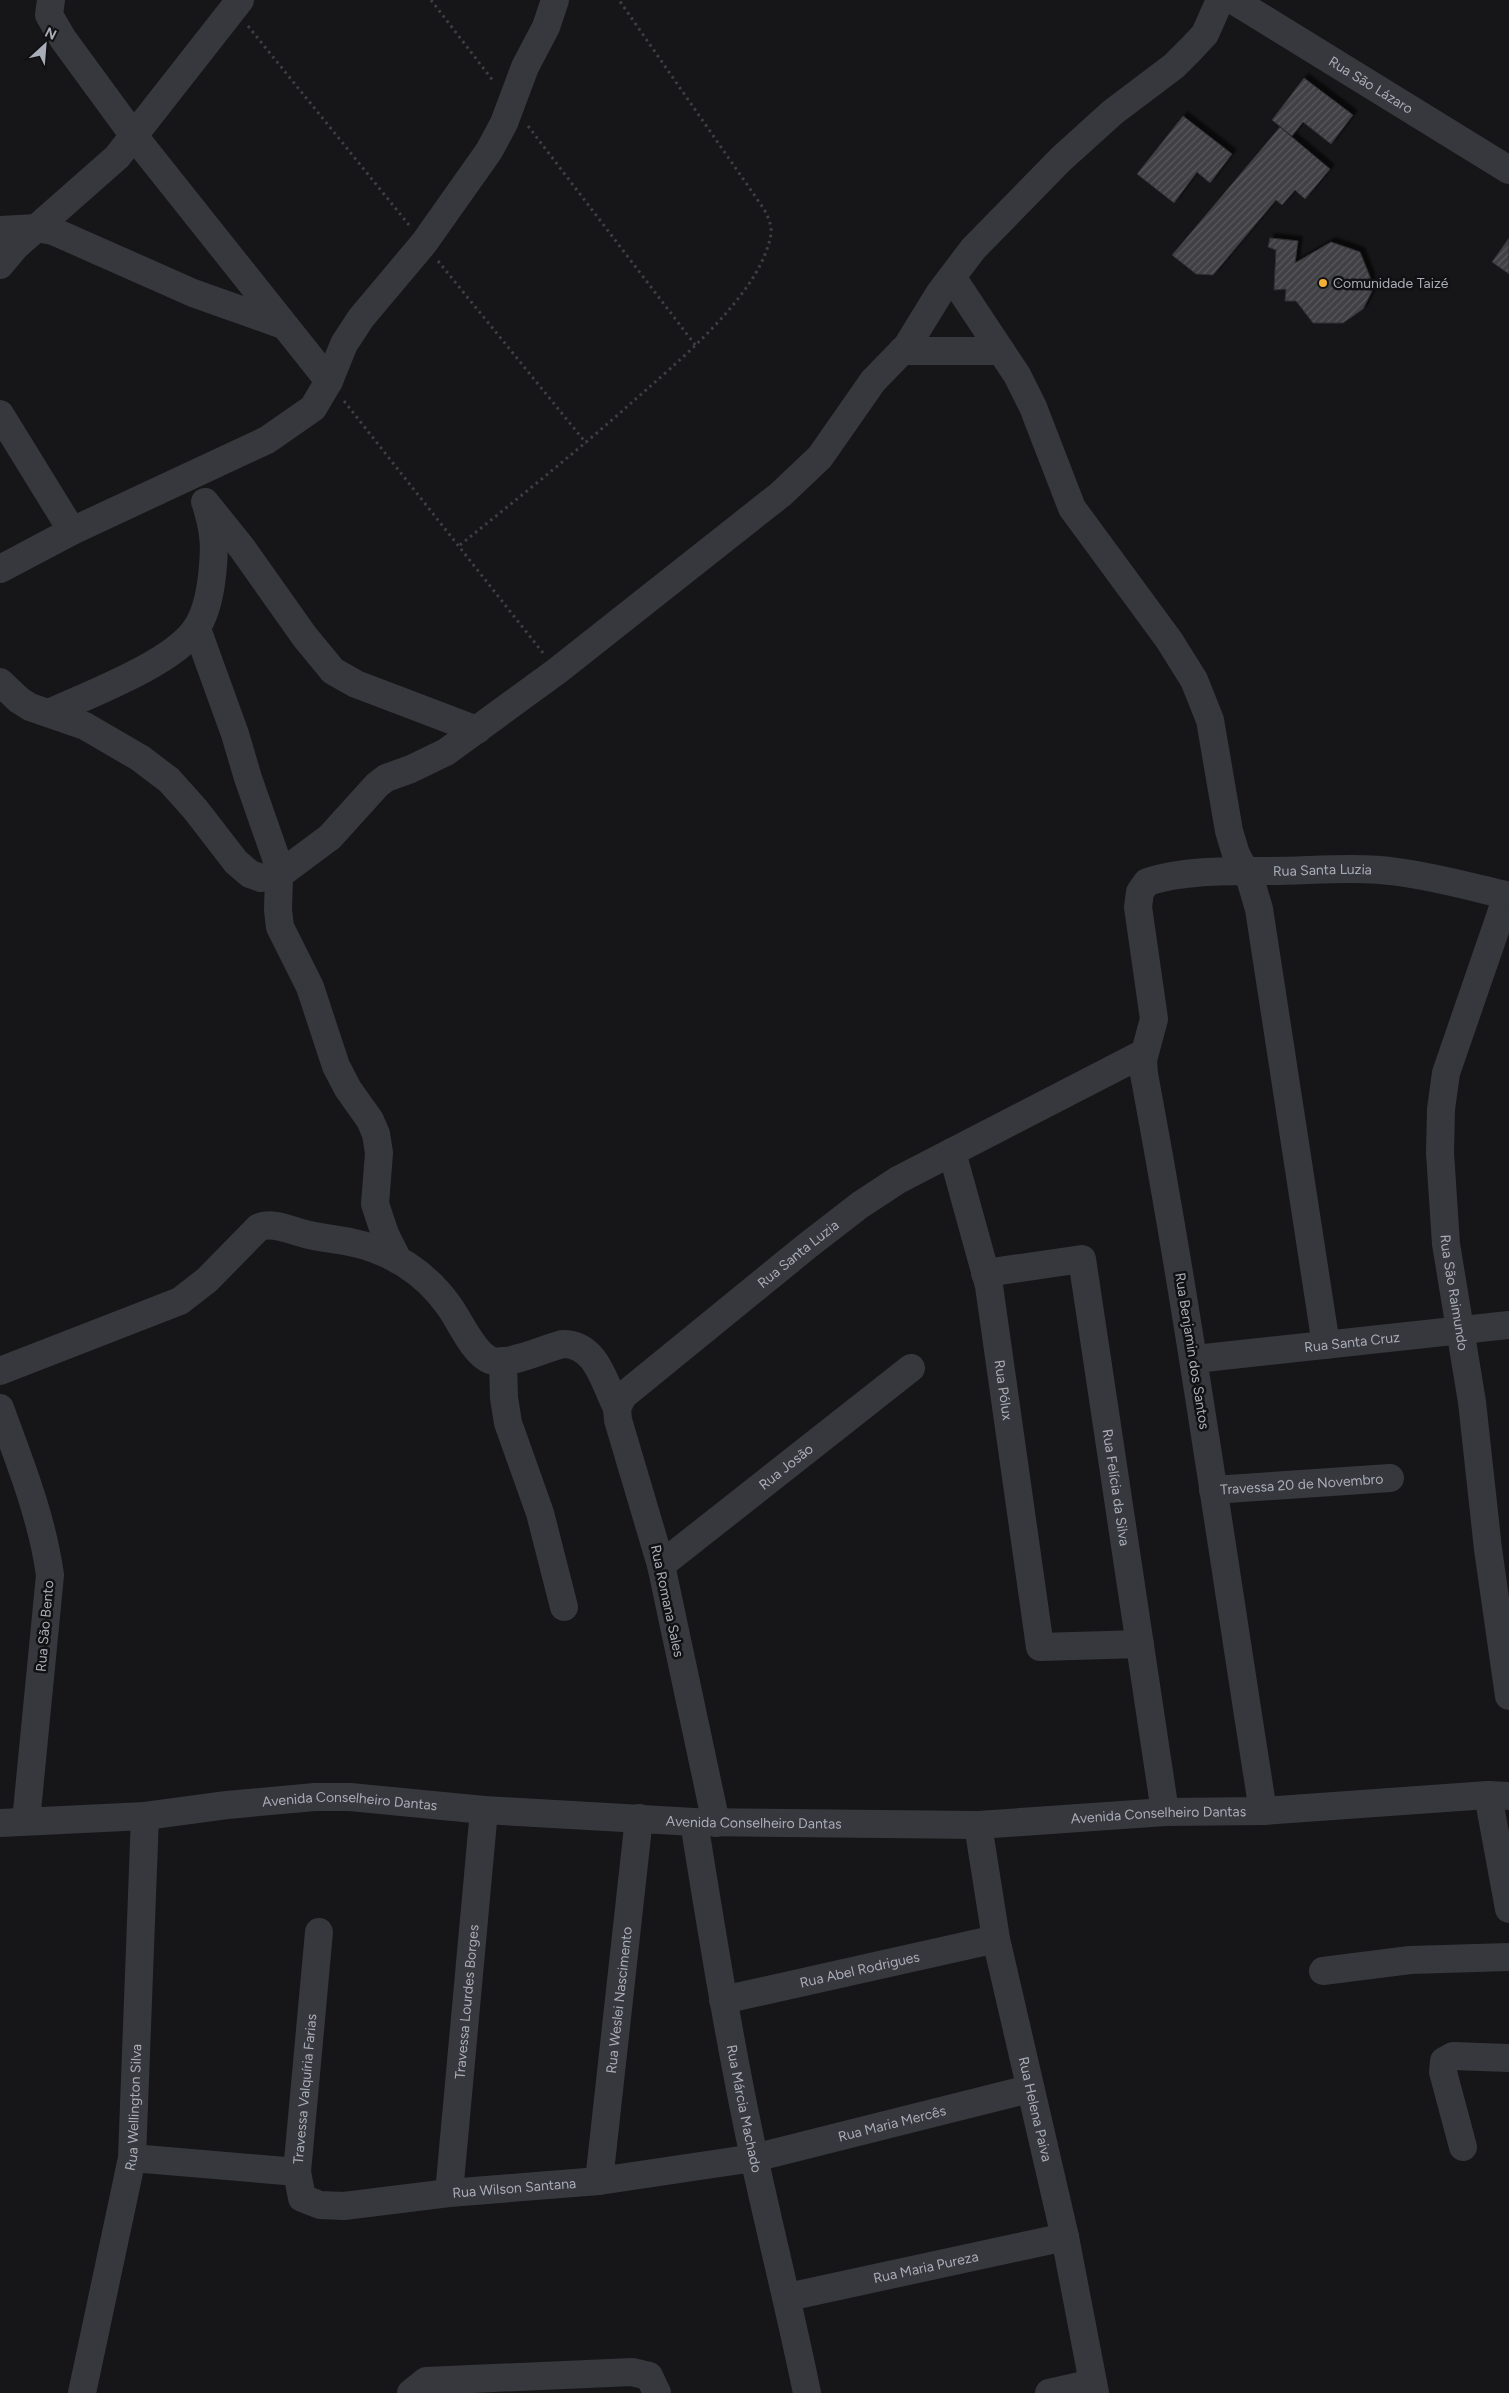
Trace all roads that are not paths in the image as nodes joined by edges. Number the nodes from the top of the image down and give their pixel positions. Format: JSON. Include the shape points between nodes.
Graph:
{"nodes":[{"id":1,"x":240,"y":0,"type":"edge"},
{"id":2,"x":576,"y":0,"type":"edge"},
{"id":3,"x":1220,"y":0,"type":"edge"},
{"id":4,"x":1234,"y":0,"type":"edge"},
{"id":5,"x":46,"y":3,"type":"edge"},
{"id":6,"x":552,"y":9,"type":"edge"},
{"id":7,"x":134,"y":136,"type":"junction"},
{"id":8,"x":1509,"y":170,"type":"edge"},
{"id":9,"x":37,"y":228,"type":"junction"},
{"id":10,"x":0,"y":230,"type":"edge"},
{"id":11,"x":0,"y":265,"type":"edge"},
{"id":12,"x":952,"y":277,"type":"junction"},
{"id":13,"x":283,"y":325,"type":"junction"},
{"id":14,"x":902,"y":351,"type":"junction"},
{"id":15,"x":1001,"y":351,"type":"junction"},
{"id":16,"x":329,"y":381,"type":"junction"},
{"id":17,"x":0,"y":414,"type":"edge"},
{"id":18,"x":191,"y":475,"type":"junction"},
{"id":19,"x":205,"y":502,"type":"junction"},
{"id":20,"x":72,"y":531,"type":"junction"},
{"id":21,"x":0,"y":570,"type":"edge"},
{"id":22,"x":197,"y":628,"type":"junction"},
{"id":23,"x":0,"y":682,"type":"edge"},
{"id":24,"x":49,"y":713,"type":"junction"},
{"id":25,"x":476,"y":730,"type":"junction"},
{"id":26,"x":1245,"y":871,"type":"junction"},
{"id":27,"x":279,"y":875,"type":"junction"},
{"id":28,"x":1140,"y":892,"type":"joint"},
{"id":29,"x":1508,"y":896,"type":"edge"},
{"id":30,"x":1144,"y":1053,"type":"junction"},
{"id":31,"x":963,"y":1146,"type":"junction"},
{"id":32,"x":398,"y":1260,"type":"junction"},
{"id":33,"x":985,"y":1273,"type":"junction"},
{"id":34,"x":1509,"y":1325,"type":"edge"},
{"id":35,"x":1461,"y":1331,"type":"junction"},
{"id":36,"x":1326,"y":1345,"type":"junction"},
{"id":37,"x":1195,"y":1359,"type":"junction"},
{"id":38,"x":503,"y":1361,"type":"junction"},
{"id":39,"x":910,"y":1368,"type":"dead end"},
{"id":40,"x":0,"y":1371,"type":"edge"},
{"id":41,"x":0,"y":1408,"type":"edge"},
{"id":42,"x":617,"y":1408,"type":"junction"},
{"id":43,"x":1390,"y":1478,"type":"dead end"},
{"id":44,"x":1213,"y":1490,"type":"junction"},
{"id":45,"x":1498,"y":1547,"type":"edge"},
{"id":46,"x":661,"y":1565,"type":"junction"},
{"id":47,"x":564,"y":1607,"type":"dead end"},
{"id":48,"x":1140,"y":1644,"type":"junction"},
{"id":49,"x":1509,"y":1696,"type":"edge"},
{"id":50,"x":1499,"y":1796,"type":"edge"},
{"id":51,"x":484,"y":1810,"type":"junction"},
{"id":52,"x":1263,"y":1811,"type":"junction"},
{"id":53,"x":1164,"y":1812,"type":"junction"},
{"id":54,"x":145,"y":1816,"type":"junction"},
{"id":55,"x":639,"y":1818,"type":"junction"},
{"id":56,"x":13,"y":1822,"type":"edge"},
{"id":57,"x":705,"y":1822,"type":"junction"},
{"id":58,"x":978,"y":1825,"type":"junction"},
{"id":59,"x":1509,"y":1909,"type":"edge"},
{"id":60,"x":319,"y":1932,"type":"dead end"},
{"id":61,"x":996,"y":1939,"type":"junction"},
{"id":62,"x":1509,"y":1957,"type":"edge"},
{"id":63,"x":1323,"y":1972,"type":"dead end"},
{"id":64,"x":723,"y":2000,"type":"junction"},
{"id":65,"x":1509,"y":2058,"type":"edge"},
{"id":66,"x":1029,"y":2089,"type":"junction"},
{"id":67,"x":1463,"y":2147,"type":"dead end"},
{"id":68,"x":132,"y":2158,"type":"junction"},
{"id":69,"x":754,"y":2158,"type":"junction"},
{"id":70,"x":297,"y":2172,"type":"junction"},
{"id":71,"x":599,"y":2181,"type":"junction"},
{"id":72,"x":449,"y":2193,"type":"junction"},
{"id":73,"x":1064,"y":2237,"type":"junction"},
{"id":74,"x":788,"y":2296,"type":"junction"},
{"id":75,"x":1094,"y":2388,"type":"edge"},
{"id":76,"x":82,"y":2393,"type":"edge"},
{"id":77,"x":411,"y":2393,"type":"edge"},
{"id":78,"x":657,"y":2393,"type":"edge"},
{"id":79,"x":807,"y":2393,"type":"edge"},
{"id":80,"x":1049,"y":2393,"type":"edge"}],
"edges":[{"from":1,"to":7,"type":"street"},
{"from":2,"to":6,"type":"street"},
{"from":3,"to":12,"type":"street","via":[[1204,34],[1191,49],[1061,159],[973,249]]},
{"from":4,"to":8,"type":"street","name":"Rua São Lázaro"},
{"from":5,"to":7,"type":"street","via":[[63,40]]},
{"from":6,"to":16,"type":"street","via":[[490,151],[424,243],[361,318],[344,344]]},
{"from":7,"to":9,"type":"street","via":[[101,172]]},
{"from":7,"to":13,"type":"street"},
{"from":9,"to":10,"type":"street"},
{"from":9,"to":11,"type":"street"},
{"from":9,"to":13,"type":"street","via":[[71,238],[193,293]]},
{"from":12,"to":14,"type":"street"},
{"from":12,"to":15,"type":"street"},
{"from":13,"to":16,"type":"street"},
{"from":14,"to":15,"type":"street"},
{"from":14,"to":25,"type":"street","via":[[873,381],[820,457],[781,494],[557,671]]},
{"from":15,"to":26,"type":"street","via":[[1033,407],[1072,508],[1169,640],[1194,680],[1210,720],[1229,831]]},
{"from":16,"to":18,"type":"street","via":[[313,408],[274,435]]},
{"from":17,"to":20,"type":"street"},
{"from":18,"to":19,"type":"street"},
{"from":18,"to":20,"type":"street"},
{"from":19,"to":22,"type":"street","via":[[214,530],[215,554],[211,590]]},
{"from":19,"to":25,"type":"street","via":[[333,671],[356,684]]},
{"from":20,"to":21,"type":"street"},
{"from":22,"to":24,"type":"street","via":[[169,654]]},
{"from":22,"to":27,"type":"street","via":[[271,842]]},
{"from":23,"to":24,"type":"street","via":[[19,700]]},
{"from":24,"to":27,"type":"street","via":[[85,726],[140,758],[169,780],[236,862],[250,874],[261,878]]},
{"from":25,"to":27,"type":"street","via":[[446,752],[386,778],[330,837]]},
{"from":26,"to":28,"type":"street","name":"Rua Santa Luzia","via":[[1156,879],[1147,882]]},
{"from":26,"to":29,"type":"street","name":"Rua Santa Luzia","via":[[1396,871]]},
{"from":26,"to":36,"type":"street","via":[[1258,909]]},
{"from":27,"to":32,"type":"street","via":[[280,928],[310,986],[336,1066],[376,1134],[379,1154],[375,1204]]},
{"from":28,"to":30,"type":"street","name":"Rua Benjamin dos Santos","via":[[1138,908],[1154,1019]]},
{"from":29,"to":35,"type":"street","name":"Rua São Raimundo","via":[[1446,1073],[1441,1109],[1440,1153],[1446,1244]]},
{"from":30,"to":31,"type":"street","name":"Rua Santa Luzia"},
{"from":30,"to":37,"type":"street","name":"Rua Benjamin dos Santos","via":[[1144,1074]]},
{"from":31,"to":33,"type":"street","name":"Rua Pólux"},
{"from":31,"to":42,"type":"street","name":"Rua Santa Luzia","via":[[898,1180],[860,1205],[634,1386],[623,1396]]},
{"from":32,"to":38,"type":"street","via":[[429,1281],[481,1353],[489,1360]]},
{"from":32,"to":40,"type":"street","via":[[352,1242],[263,1225],[207,1280],[180,1301]]},
{"from":33,"to":48,"type":"street","name":"Rua Pólux","via":[[1040,1647]]},
{"from":33,"to":48,"type":"street","name":"Rua Felícia da Silva","via":[[1082,1259]]},
{"from":34,"to":35,"type":"street","name":"Rua Santa Cruz"},
{"from":35,"to":36,"type":"street","name":"Rua Santa Cruz"},
{"from":35,"to":45,"type":"street","name":"Rua São Raimundo"},
{"from":36,"to":37,"type":"street","name":"Rua Santa Cruz"},
{"from":37,"to":44,"type":"street","name":"Rua Benjamin dos Santos"},
{"from":38,"to":42,"type":"street","name":"Rua Romana Sales","via":[[557,1345],[572,1344],[585,1349],[595,1360]]},
{"from":38,"to":47,"type":"street","via":[[508,1423],[540,1513]]},
{"from":39,"to":46,"type":"street","name":"Rua Josão"},
{"from":41,"to":56,"type":"street","name":"Rua São Bento","via":[[35,1507],[50,1575]]},
{"from":42,"to":46,"type":"street","name":"Rua Romana Sales"},
{"from":43,"to":44,"type":"street","name":"Travessa 20 de Novembro"},
{"from":44,"to":52,"type":"street","name":"Rua Benjamin dos Santos"},
{"from":45,"to":49,"type":"street","name":"Rua São Raimundo"},
{"from":46,"to":57,"type":"street","name":"Rua Romana Sales"},
{"from":48,"to":53,"type":"street","name":"Rua Felícia da Silva"},
{"from":50,"to":52,"type":"street","name":"Avenida Conselheiro Dantas"},
{"from":50,"to":59,"type":"street"},
{"from":51,"to":54,"type":"street","name":"Avenida Conselheiro Dantas","via":[[350,1797],[315,1797]]},
{"from":51,"to":55,"type":"street","name":"Avenida Conselheiro Dantas"},
{"from":51,"to":72,"type":"street","name":"Travessa Lourdes Borges"},
{"from":52,"to":53,"type":"street","name":"Avenida Conselheiro Dantas"},
{"from":53,"to":58,"type":"street","name":"Avenida Conselheiro Dantas"},
{"from":54,"to":56,"type":"street","name":"Avenida Conselheiro Dantas"},
{"from":54,"to":68,"type":"street","name":"Rua Wellington Silva"},
{"from":55,"to":57,"type":"street","name":"Avenida Conselheiro Dantas"},
{"from":55,"to":71,"type":"street","name":"Rua Weslei Nascimento"},
{"from":57,"to":58,"type":"street","name":"Avenida Conselheiro Dantas"},
{"from":57,"to":64,"type":"street","name":"Rua Márcia Machado"},
{"from":58,"to":61,"type":"street","name":"Rua Helena Paiva"},
{"from":60,"to":70,"type":"street","name":"Travessa Valquíria Farias"},
{"from":61,"to":64,"type":"street","name":"Rua Abel Rodrigues"},
{"from":61,"to":66,"type":"street","name":"Rua Helena Paiva"},
{"from":62,"to":63,"type":"street","via":[[1410,1960]]},
{"from":64,"to":69,"type":"street","name":"Rua Márcia Machado"},
{"from":65,"to":67,"type":"street","via":[[1452,2056],[1444,2062],[1443,2072]]},
{"from":66,"to":69,"type":"street","name":"Rua Maria Mercês"},
{"from":66,"to":73,"type":"street","name":"Rua Helena Paiva"},
{"from":68,"to":70,"type":"street","name":"Travessa Valquíria Farias"},
{"from":68,"to":76,"type":"street","name":"Rua Wellington Silva"},
{"from":69,"to":71,"type":"street","name":"Rua Wilson Santana"},
{"from":69,"to":74,"type":"street","name":"Rua Márcia Machado"},
{"from":70,"to":72,"type":"street","name":"Rua Wilson Santana","via":[[302,2198],[320,2205],[344,2206]]},
{"from":71,"to":72,"type":"street","name":"Rua Wilson Santana"},
{"from":73,"to":74,"type":"street","name":"Rua Maria Pureza"},
{"from":73,"to":75,"type":"street","name":"Rua Helena Paiva"},
{"from":74,"to":79,"type":"street","name":"Rua Márcia Machado"},
{"from":75,"to":80,"type":"street"},
{"from":77,"to":78,"type":"street","via":[[426,2381],[632,2372],[650,2376]]}]}
